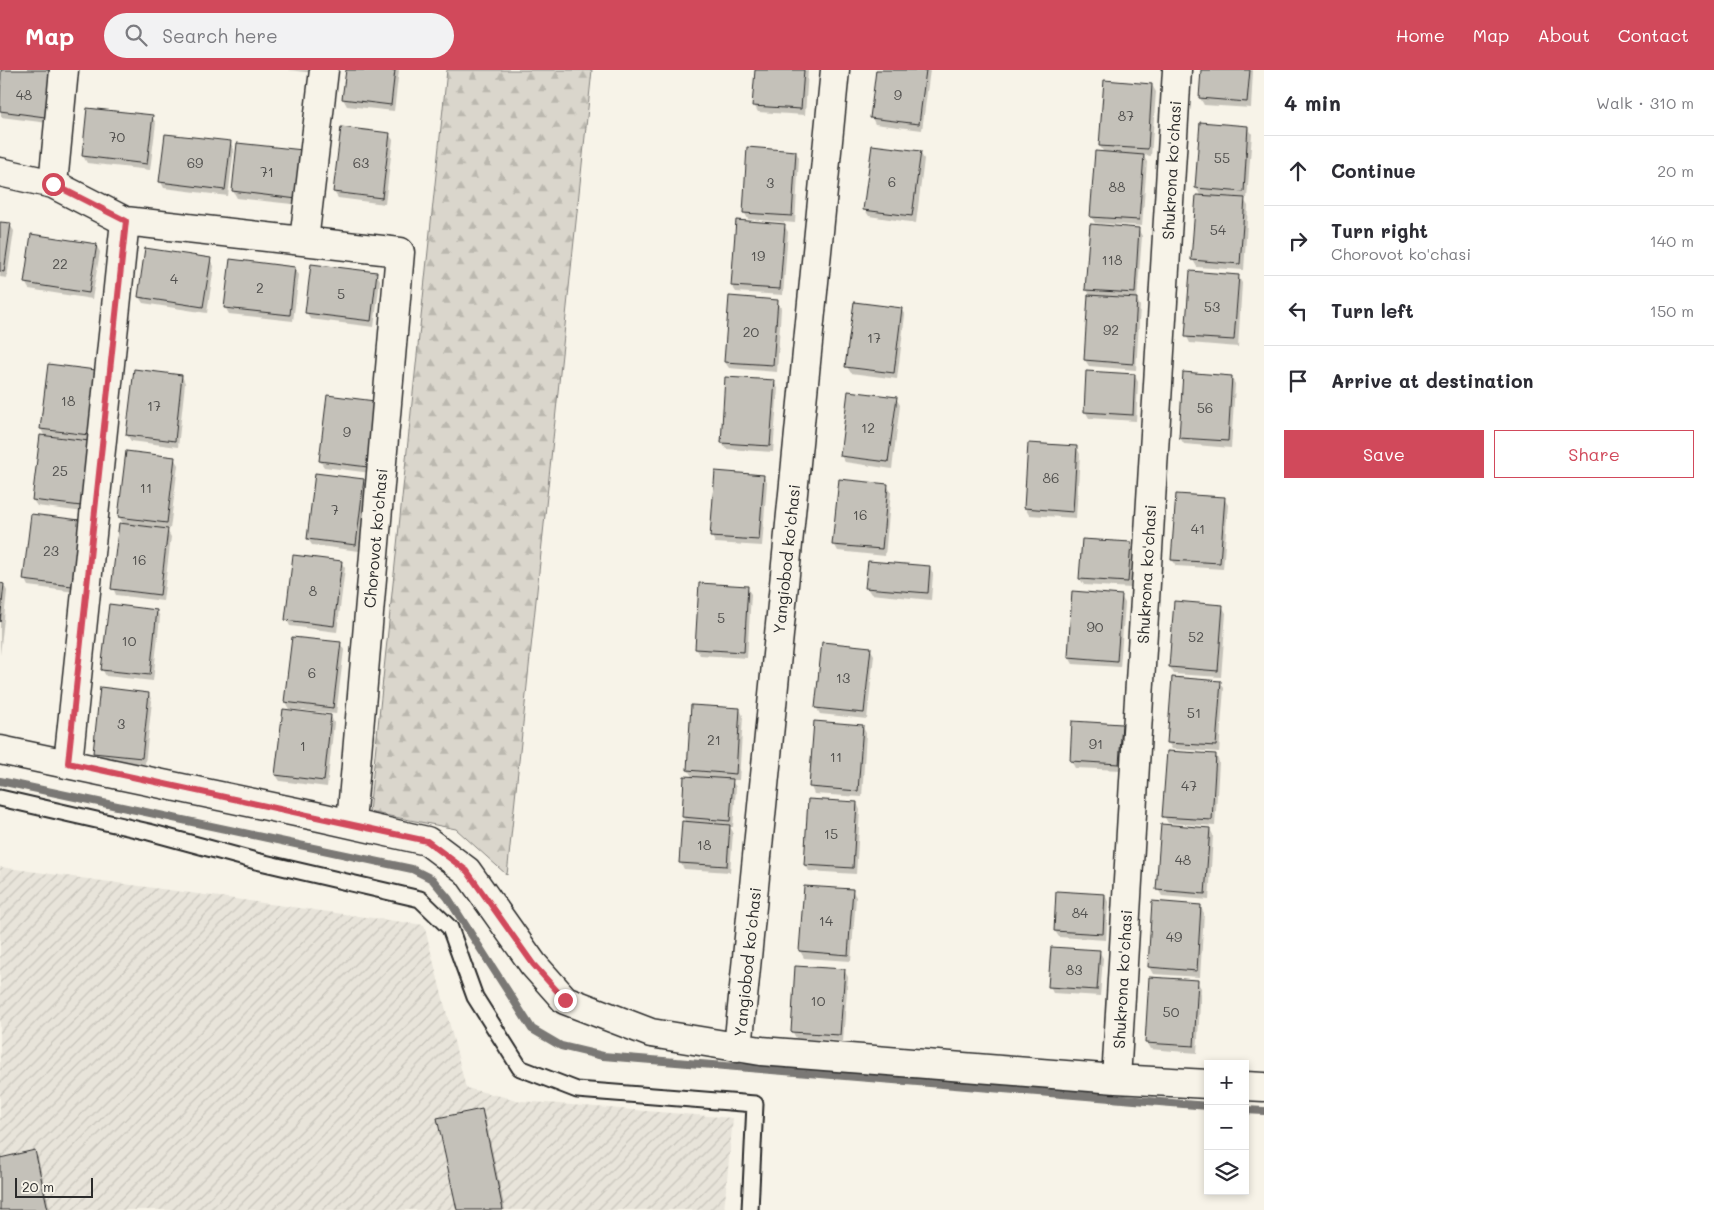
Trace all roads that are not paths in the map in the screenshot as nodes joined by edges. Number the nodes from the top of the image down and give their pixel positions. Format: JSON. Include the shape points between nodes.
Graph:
{"nodes":[{"id":1,"x":64,"y":70,"type":"edge"},
{"id":2,"x":324,"y":70,"type":"edge"},
{"id":3,"x":835,"y":70,"type":"edge"},
{"id":4,"x":1177,"y":70,"type":"edge"},
{"id":5,"x":0,"y":172,"type":"edge"},
{"id":6,"x":53,"y":184,"type":"junction"},
{"id":7,"x":126,"y":221,"type":"junction"},
{"id":8,"x":304,"y":241,"type":"junction"},
{"id":9,"x":0,"y":750,"type":"edge"},
{"id":10,"x":68,"y":763,"type":"junction"},
{"id":11,"x":0,"y":798,"type":"edge"},
{"id":12,"x":351,"y":823,"type":"junction"},
{"id":13,"x":738,"y":1048,"type":"junction"},
{"id":14,"x":1116,"y":1079,"type":"junction"},
{"id":15,"x":1204,"y":1084,"type":"edge"},
{"id":16,"x":1249,"y":1086,"type":"edge"},
{"id":17,"x":1264,"y":1087,"type":"edge"},
{"id":18,"x":750,"y":1210,"type":"edge"}],
"edges":[{"from":1,"to":6,"type":"street"},
{"from":2,"to":8,"type":"street"},
{"from":3,"to":13,"type":"street","name":"Yangiobod ko'chasi"},
{"from":4,"to":14,"type":"street","name":"Shukrona ko'chasi"},
{"from":5,"to":6,"type":"street"},
{"from":6,"to":7,"type":"street"},
{"from":7,"to":8,"type":"street"},
{"from":7,"to":10,"type":"street"},
{"from":8,"to":12,"type":"street","name":"Chorovot ko'chasi","via":[[400,252]]},
{"from":9,"to":10,"type":"street"},
{"from":10,"to":12,"type":"street"},
{"from":11,"to":18,"type":"lane","via":[[420,899],[450,928],[474,997],[520,1068],[577,1090],[755,1104]]},
{"from":12,"to":13,"type":"street","via":[[427,841],[467,871],[533,964],[565,1000],[651,1033]]},
{"from":13,"to":14,"type":"street"},
{"from":14,"to":15,"type":"street"},
{"from":16,"to":17,"type":"street"}]}
